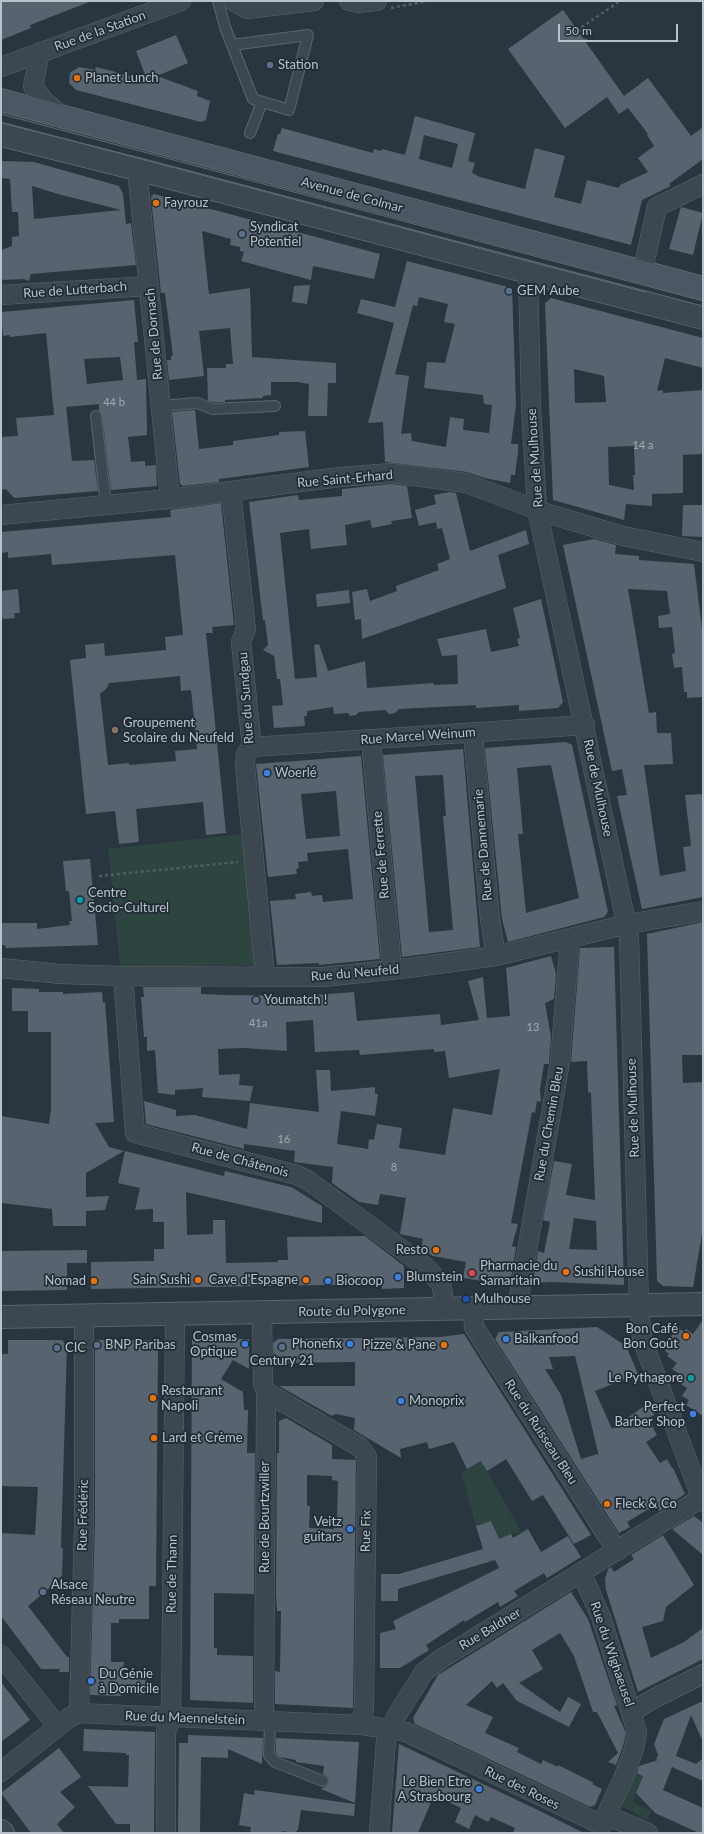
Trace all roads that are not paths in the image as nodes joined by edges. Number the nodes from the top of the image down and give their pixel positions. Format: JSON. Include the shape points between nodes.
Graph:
{"nodes":[{"id":1,"x":182,"y":1,"type":"edge"},
{"id":2,"x":218,"y":1,"type":"edge"},
{"id":3,"x":314,"y":1,"type":"edge"},
{"id":4,"x":349,"y":1,"type":"edge"},
{"id":5,"x":377,"y":1,"type":"edge"},
{"id":6,"x":244,"y":4,"type":"edge"},
{"id":7,"x":232,"y":45,"type":"junction"},
{"id":8,"x":40,"y":52,"type":"junction"},
{"id":9,"x":1,"y":67,"type":"edge"},
{"id":10,"x":1,"y":100,"type":"edge"},
{"id":11,"x":262,"y":102,"type":"junction"},
{"id":12,"x":62,"y":116,"type":"junction"},
{"id":13,"x":250,"y":133,"type":"dead end"},
{"id":14,"x":1,"y":135,"type":"edge"},
{"id":15,"x":137,"y":169,"type":"junction"},
{"id":16,"x":703,"y":184,"type":"edge"},
{"id":17,"x":528,"y":273,"type":"junction"},
{"id":18,"x":642,"y":273,"type":"junction"},
{"id":19,"x":149,"y":286,"type":"junction"},
{"id":20,"x":703,"y":288,"type":"edge"},
{"id":21,"x":1,"y":295,"type":"edge"},
{"id":22,"x":703,"y":318,"type":"edge"},
{"id":23,"x":160,"y":406,"type":"junction"},
{"id":24,"x":275,"y":406,"type":"dead end"},
{"id":25,"x":96,"y":416,"type":"dead end"},
{"id":26,"x":231,"y":491,"type":"junction"},
{"id":27,"x":170,"y":499,"type":"junction"},
{"id":28,"x":106,"y":505,"type":"junction"},
{"id":29,"x":537,"y":509,"type":"junction"},
{"id":30,"x":1,"y":514,"type":"edge"},
{"id":31,"x":703,"y":554,"type":"edge"},
{"id":32,"x":585,"y":725,"type":"junction"},
{"id":33,"x":473,"y":733,"type":"junction"},
{"id":34,"x":371,"y":740,"type":"junction"},
{"id":35,"x":252,"y":747,"type":"junction"},
{"id":36,"x":703,"y":911,"type":"edge"},
{"id":37,"x":628,"y":924,"type":"junction"},
{"id":38,"x":570,"y":939,"type":"junction"},
{"id":39,"x":496,"y":956,"type":"junction"},
{"id":40,"x":1,"y":968,"type":"edge"},
{"id":41,"x":392,"y":970,"type":"junction"},
{"id":42,"x":123,"y":976,"type":"junction"},
{"id":43,"x":265,"y":976,"type":"junction"},
{"id":44,"x":703,"y":1304,"type":"edge"},
{"id":45,"x":639,"y":1306,"type":"junction"},
{"id":46,"x":517,"y":1308,"type":"junction"},
{"id":47,"x":473,"y":1309,"type":"junction"},
{"id":48,"x":443,"y":1310,"type":"junction"},
{"id":49,"x":262,"y":1312,"type":"junction"},
{"id":50,"x":175,"y":1314,"type":"junction"},
{"id":51,"x":1,"y":1317,"type":"edge"},
{"id":52,"x":84,"y":1317,"type":"junction"},
{"id":53,"x":266,"y":1392,"type":"junction"},
{"id":54,"x":702,"y":1500,"type":"edge"},
{"id":55,"x":617,"y":1552,"type":"junction"},
{"id":56,"x":582,"y":1574,"type":"junction"},
{"id":57,"x":1,"y":1655,"type":"edge"},
{"id":58,"x":703,"y":1674,"type":"edge"},
{"id":59,"x":632,"y":1712,"type":"junction"},
{"id":60,"x":78,"y":1713,"type":"junction"},
{"id":61,"x":171,"y":1718,"type":"junction"},
{"id":62,"x":267,"y":1721,"type":"junction"},
{"id":63,"x":362,"y":1725,"type":"junction"},
{"id":64,"x":58,"y":1727,"type":"junction"},
{"id":65,"x":390,"y":1728,"type":"junction"},
{"id":66,"x":1,"y":1772,"type":"edge"},
{"id":67,"x":323,"y":1780,"type":"dead end"},
{"id":68,"x":602,"y":1824,"type":"edge"},
{"id":69,"x":166,"y":1833,"type":"edge"},
{"id":70,"x":379,"y":1833,"type":"edge"},
{"id":71,"x":648,"y":1833,"type":"edge"}],
"edges":[{"from":1,"to":8,"type":"street","name":"Rue de la Station"},
{"from":2,"to":7,"type":"lane"},
{"from":3,"to":6,"type":"street"},
{"from":4,"to":5,"type":"street"},
{"from":7,"to":11,"type":"lane","via":[[253,99]]},
{"from":7,"to":11,"type":"lane","via":[[308,34],[289,110]]},
{"from":8,"to":9,"type":"street","name":"Rue de la Station"},
{"from":8,"to":12,"type":"street","name":"Rue de la Station","via":[[33,86],[44,101]]},
{"from":10,"to":12,"type":"main road","name":"Avenue de Colmar"},
{"from":11,"to":13,"type":"lane"},
{"from":12,"to":18,"type":"main road","name":"Avenue de Colmar"},
{"from":14,"to":15,"type":"street"},
{"from":15,"to":17,"type":"street"},
{"from":15,"to":19,"type":"street","name":"Rue de Dornach"},
{"from":16,"to":18,"type":"street","via":[[657,207]]},
{"from":17,"to":22,"type":"street"},
{"from":17,"to":29,"type":"street","name":"Rue de Mulhouse","via":[[531,406]]},
{"from":18,"to":20,"type":"main road","name":"Avenue de Colmar"},
{"from":19,"to":21,"type":"street","name":"Rue de Lutterbach"},
{"from":19,"to":23,"type":"street","name":"Rue de Dornach"},
{"from":23,"to":24,"type":"lane","via":[[197,403],[212,409]]},
{"from":23,"to":27,"type":"street","name":"Rue de Dornach"},
{"from":25,"to":28,"type":"lane"},
{"from":26,"to":27,"type":"street","name":"Rue Saint-Erhard"},
{"from":26,"to":29,"type":"street","name":"Rue Saint-Erhard","via":[[391,473],[466,483]]},
{"from":26,"to":35,"type":"street","name":"Rue du Sundgau","via":[[246,629],[241,642]]},
{"from":27,"to":28,"type":"street","name":"Rue Saint-Erhard"},
{"from":28,"to":30,"type":"street","name":"Rue Saint-Erhard"},
{"from":29,"to":31,"type":"street","name":"Rue Saint-Erhard","via":[[623,536]]},
{"from":29,"to":32,"type":"street","name":"Rue de Mulhouse"},
{"from":32,"to":33,"type":"street","name":"Rue Marcel Weinum"},
{"from":32,"to":37,"type":"street","name":"Rue de Mulhouse"},
{"from":33,"to":34,"type":"street","name":"Rue Marcel Weinum"},
{"from":33,"to":39,"type":"street","name":"Rue de Dannemarie","via":[[489,911]]},
{"from":34,"to":35,"type":"street","name":"Rue Marcel Weinum"},
{"from":34,"to":41,"type":"street","name":"Rue de Ferrette"},
{"from":35,"to":43,"type":"street","name":"Rue du Sundgau","via":[[246,754],[245,766]]},
{"from":36,"to":37,"type":"street","name":"Rue du Neufeld"},
{"from":37,"to":38,"type":"street","name":"Rue du Neufeld"},
{"from":37,"to":45,"type":"street","name":"Rue de Mulhouse"},
{"from":38,"to":39,"type":"street","name":"Rue du Neufeld"},
{"from":38,"to":46,"type":"street","name":"Rue du Chemin Bleu","via":[[560,1062]]},
{"from":39,"to":41,"type":"street","name":"Rue du Neufeld"},
{"from":40,"to":42,"type":"street","name":"Rue du Neufeld","via":[[60,974]]},
{"from":41,"to":43,"type":"street","name":"Rue du Neufeld","via":[[323,977]]},
{"from":42,"to":43,"type":"street","name":"Rue du Neufeld"},
{"from":42,"to":48,"type":"street","name":"Rue de Châtenois","via":[[135,1133],[297,1175],[309,1181],[427,1268],[441,1284]]},
{"from":44,"to":45,"type":"street","name":"Route du Polygone"},
{"from":45,"to":46,"type":"street","name":"Route du Polygone"},
{"from":45,"to":54,"type":"street","name":"Rue de Mulhouse","via":[[644,1344]]},
{"from":46,"to":47,"type":"street","name":"Route du Polygone"},
{"from":47,"to":48,"type":"street","name":"Route du Polygone"},
{"from":47,"to":55,"type":"street","name":"Rue du Ruisseau Bleu","via":[[474,1327]]},
{"from":48,"to":49,"type":"street","name":"Route du Polygone"},
{"from":49,"to":50,"type":"street","name":"Route du Polygone"},
{"from":49,"to":53,"type":"street","name":"Rue de Bourtzwiller","via":[[263,1383]]},
{"from":50,"to":52,"type":"street","name":"Route du Polygone"},
{"from":50,"to":61,"type":"street","name":"Rue de Thann"},
{"from":51,"to":52,"type":"street","name":"Route du Polygone"},
{"from":52,"to":60,"type":"street","name":"Rue Frédéric","via":[[84,1524]]},
{"from":53,"to":62,"type":"street","name":"Rue de Bourtzwiller"},
{"from":53,"to":63,"type":"street","name":"Rue Fix","via":[[360,1447],[367,1457]]},
{"from":54,"to":55,"type":"street","name":"Rue Baldner"},
{"from":55,"to":56,"type":"street","name":"Rue Baldner"},
{"from":56,"to":59,"type":"street","name":"Rue du Wighaeusel","via":[[601,1617]]},
{"from":56,"to":65,"type":"street","name":"Rue Baldner","via":[[431,1665]]},
{"from":57,"to":64,"type":"street"},
{"from":58,"to":59,"type":"street"},
{"from":59,"to":68,"type":"street","name":"Rue du Wighaeusel","via":[[636,1725],[636,1741],[623,1779]]},
{"from":60,"to":61,"type":"street","name":"Rue du Maennelstein"},
{"from":60,"to":64,"type":"street"},
{"from":61,"to":62,"type":"street","name":"Rue du Maennelstein"},
{"from":61,"to":69,"type":"street","name":"Rue de Thann","via":[[166,1732]]},
{"from":62,"to":63,"type":"street","name":"Rue du Maennelstein"},
{"from":62,"to":67,"type":"lane","via":[[269,1755],[274,1762]]},
{"from":63,"to":65,"type":"street","name":"Rue du Maennelstein"},
{"from":64,"to":66,"type":"street"},
{"from":65,"to":68,"type":"street","name":"Rue des Roses","via":[[406,1732]]},
{"from":65,"to":70,"type":"street","name":"Rue Baldner","via":[[384,1754]]},
{"from":68,"to":71,"type":"street","name":"Rue des Roses"}]}
